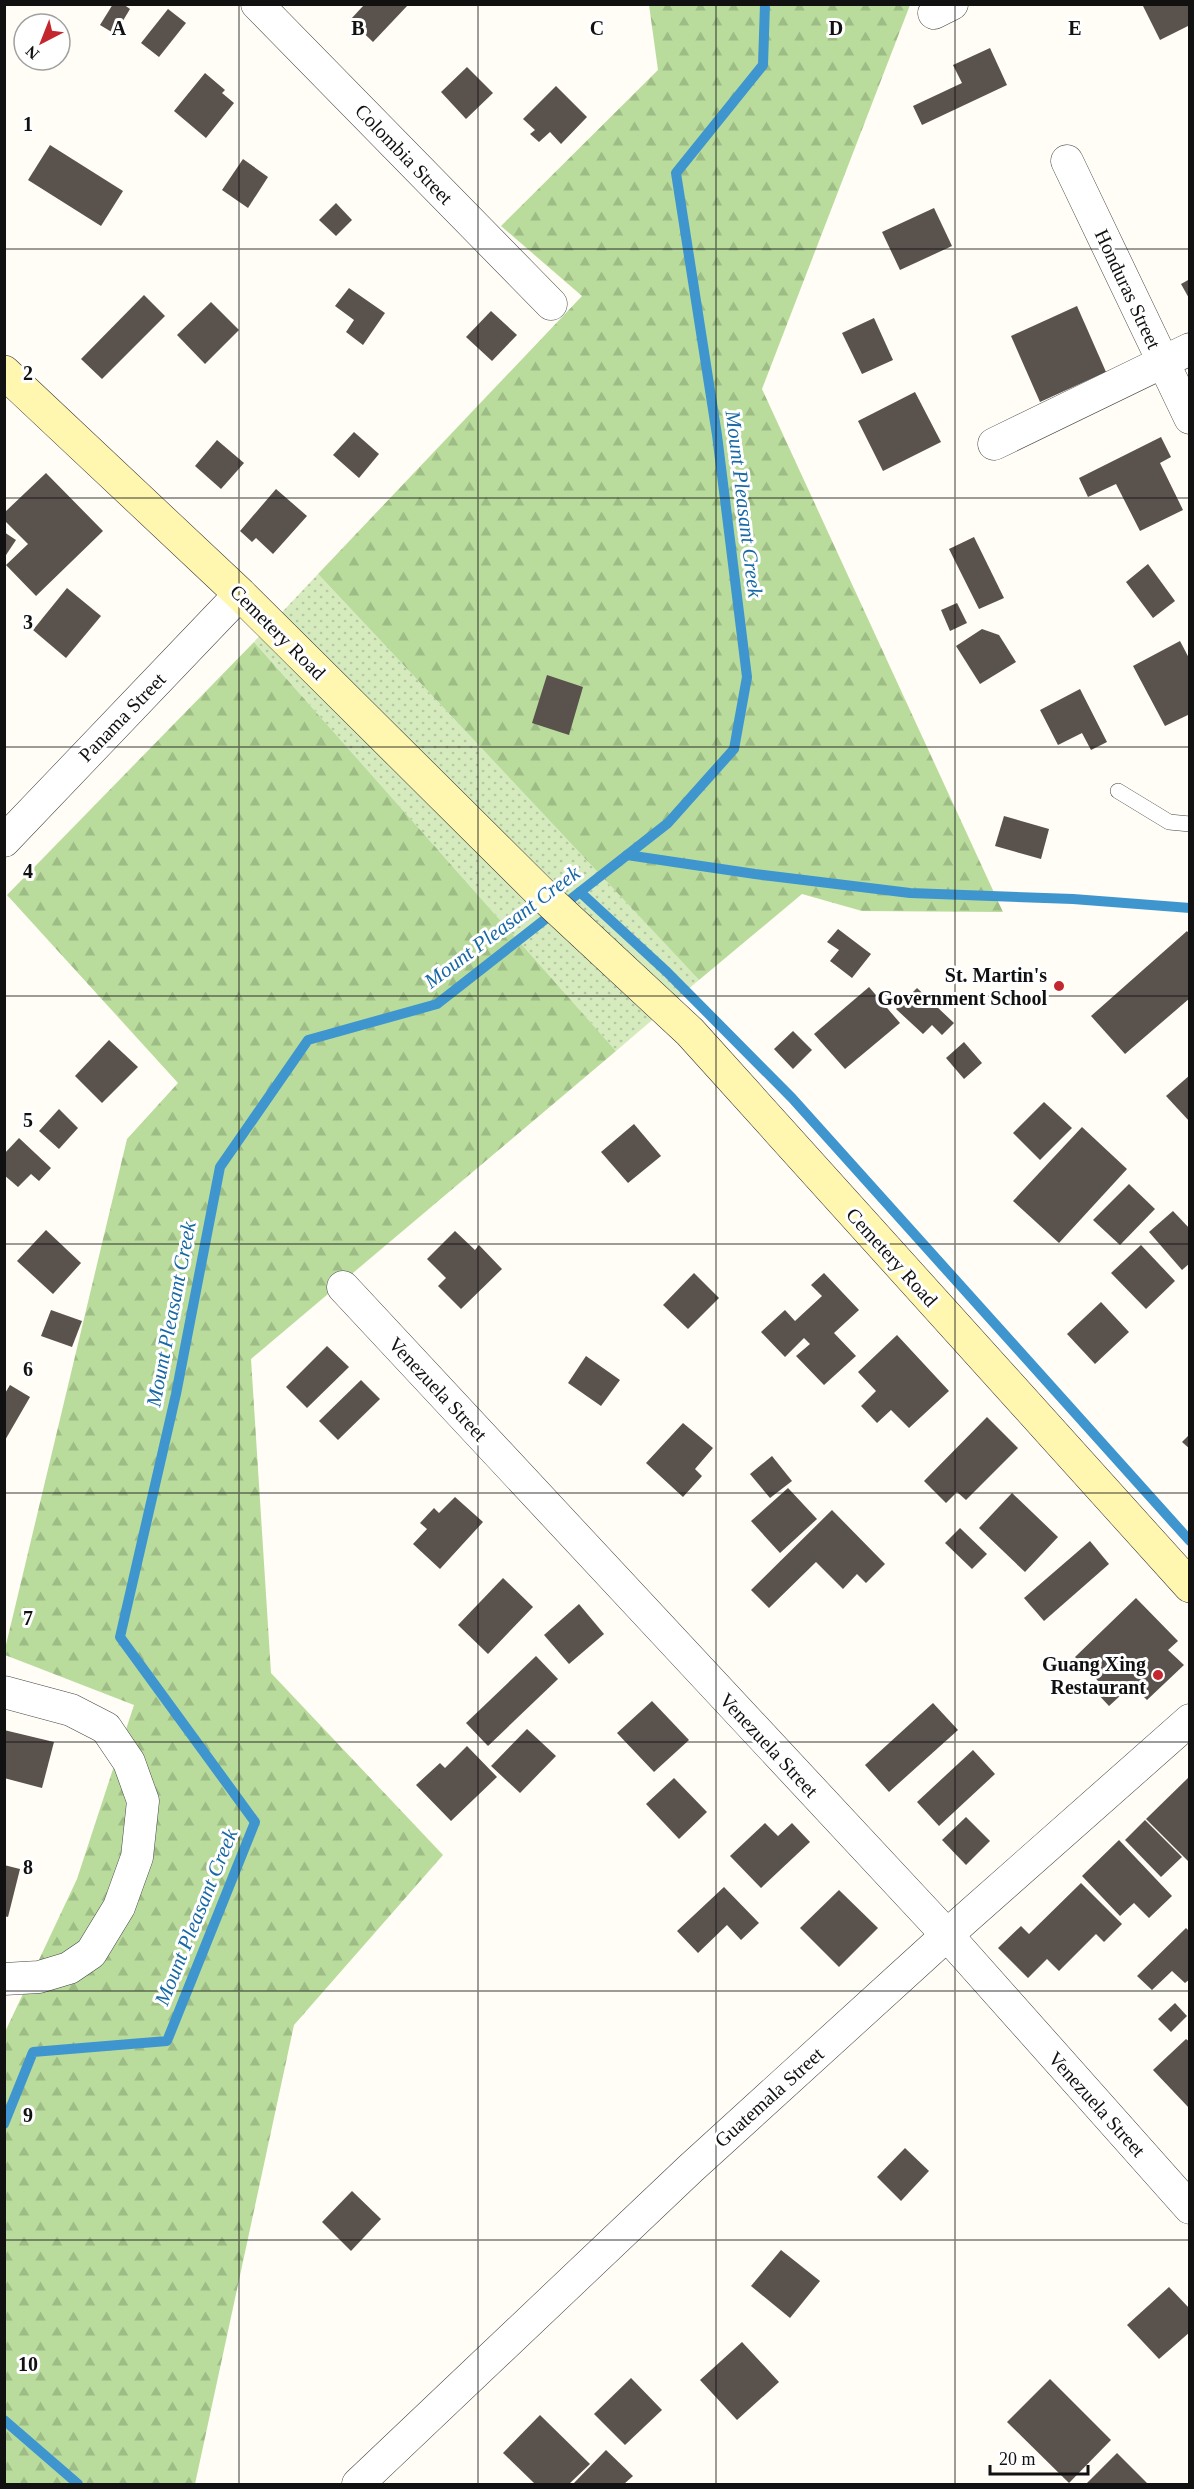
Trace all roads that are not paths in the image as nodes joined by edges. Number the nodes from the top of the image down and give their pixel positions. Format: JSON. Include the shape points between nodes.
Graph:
{"nodes":[{"id":1,"x":258,"y":4,"type":"edge"},
{"id":2,"x":1067,"y":161,"type":"dead end"},
{"id":3,"x":551,"y":304,"type":"dead end"},
{"id":4,"x":1176,"y":355,"type":"edge"},
{"id":5,"x":4,"y":372,"type":"edge"},
{"id":6,"x":1190,"y":418,"type":"edge"},
{"id":7,"x":994,"y":444,"type":"dead end"},
{"id":8,"x":240,"y":594,"type":"junction"},
{"id":9,"x":1118,"y":791,"type":"dead end"},
{"id":10,"x":1190,"y":824,"type":"edge"},
{"id":11,"x":4,"y":841,"type":"edge"},
{"id":12,"x":343,"y":1287,"type":"dead end"},
{"id":13,"x":1190,"y":1586,"type":"edge"},
{"id":14,"x":4,"y":1692,"type":"edge"},
{"id":15,"x":1190,"y":1720,"type":"edge"},
{"id":16,"x":947,"y":1935,"type":"junction"},
{"id":17,"x":4,"y":1979,"type":"edge"},
{"id":18,"x":1190,"y":2208,"type":"edge"},
{"id":19,"x":358,"y":2484,"type":"edge"}],
"edges":[{"from":1,"to":3,"type":"street","name":"Colombia Street"},
{"from":2,"to":4,"type":"street","name":"Honduras Street"},
{"from":4,"to":6,"type":"street","name":"Honduras Street"},
{"from":4,"to":7,"type":"street"},
{"from":5,"to":8,"type":"street","name":"Cemetery Road"},
{"from":8,"to":11,"type":"street","name":"Panama Street"},
{"from":8,"to":13,"type":"street","name":"Cemetery Road","via":[[546,898],[690,1032]]},
{"from":9,"to":10,"type":"lane","via":[[1169,822]]},
{"from":12,"to":16,"type":"street","name":"Venezuela Street"},
{"from":14,"to":17,"type":"street","via":[[71,1710],[106,1728],[129,1762],[142,1801],[137,1857],[119,1907],[91,1953],[69,1968],[39,1977]]},
{"from":15,"to":16,"type":"street","name":"Guatemala Street"},
{"from":16,"to":18,"type":"street","name":"Venezuela Street"},
{"from":16,"to":19,"type":"street","name":"Guatemala Street","via":[[682,2177]]}]}
